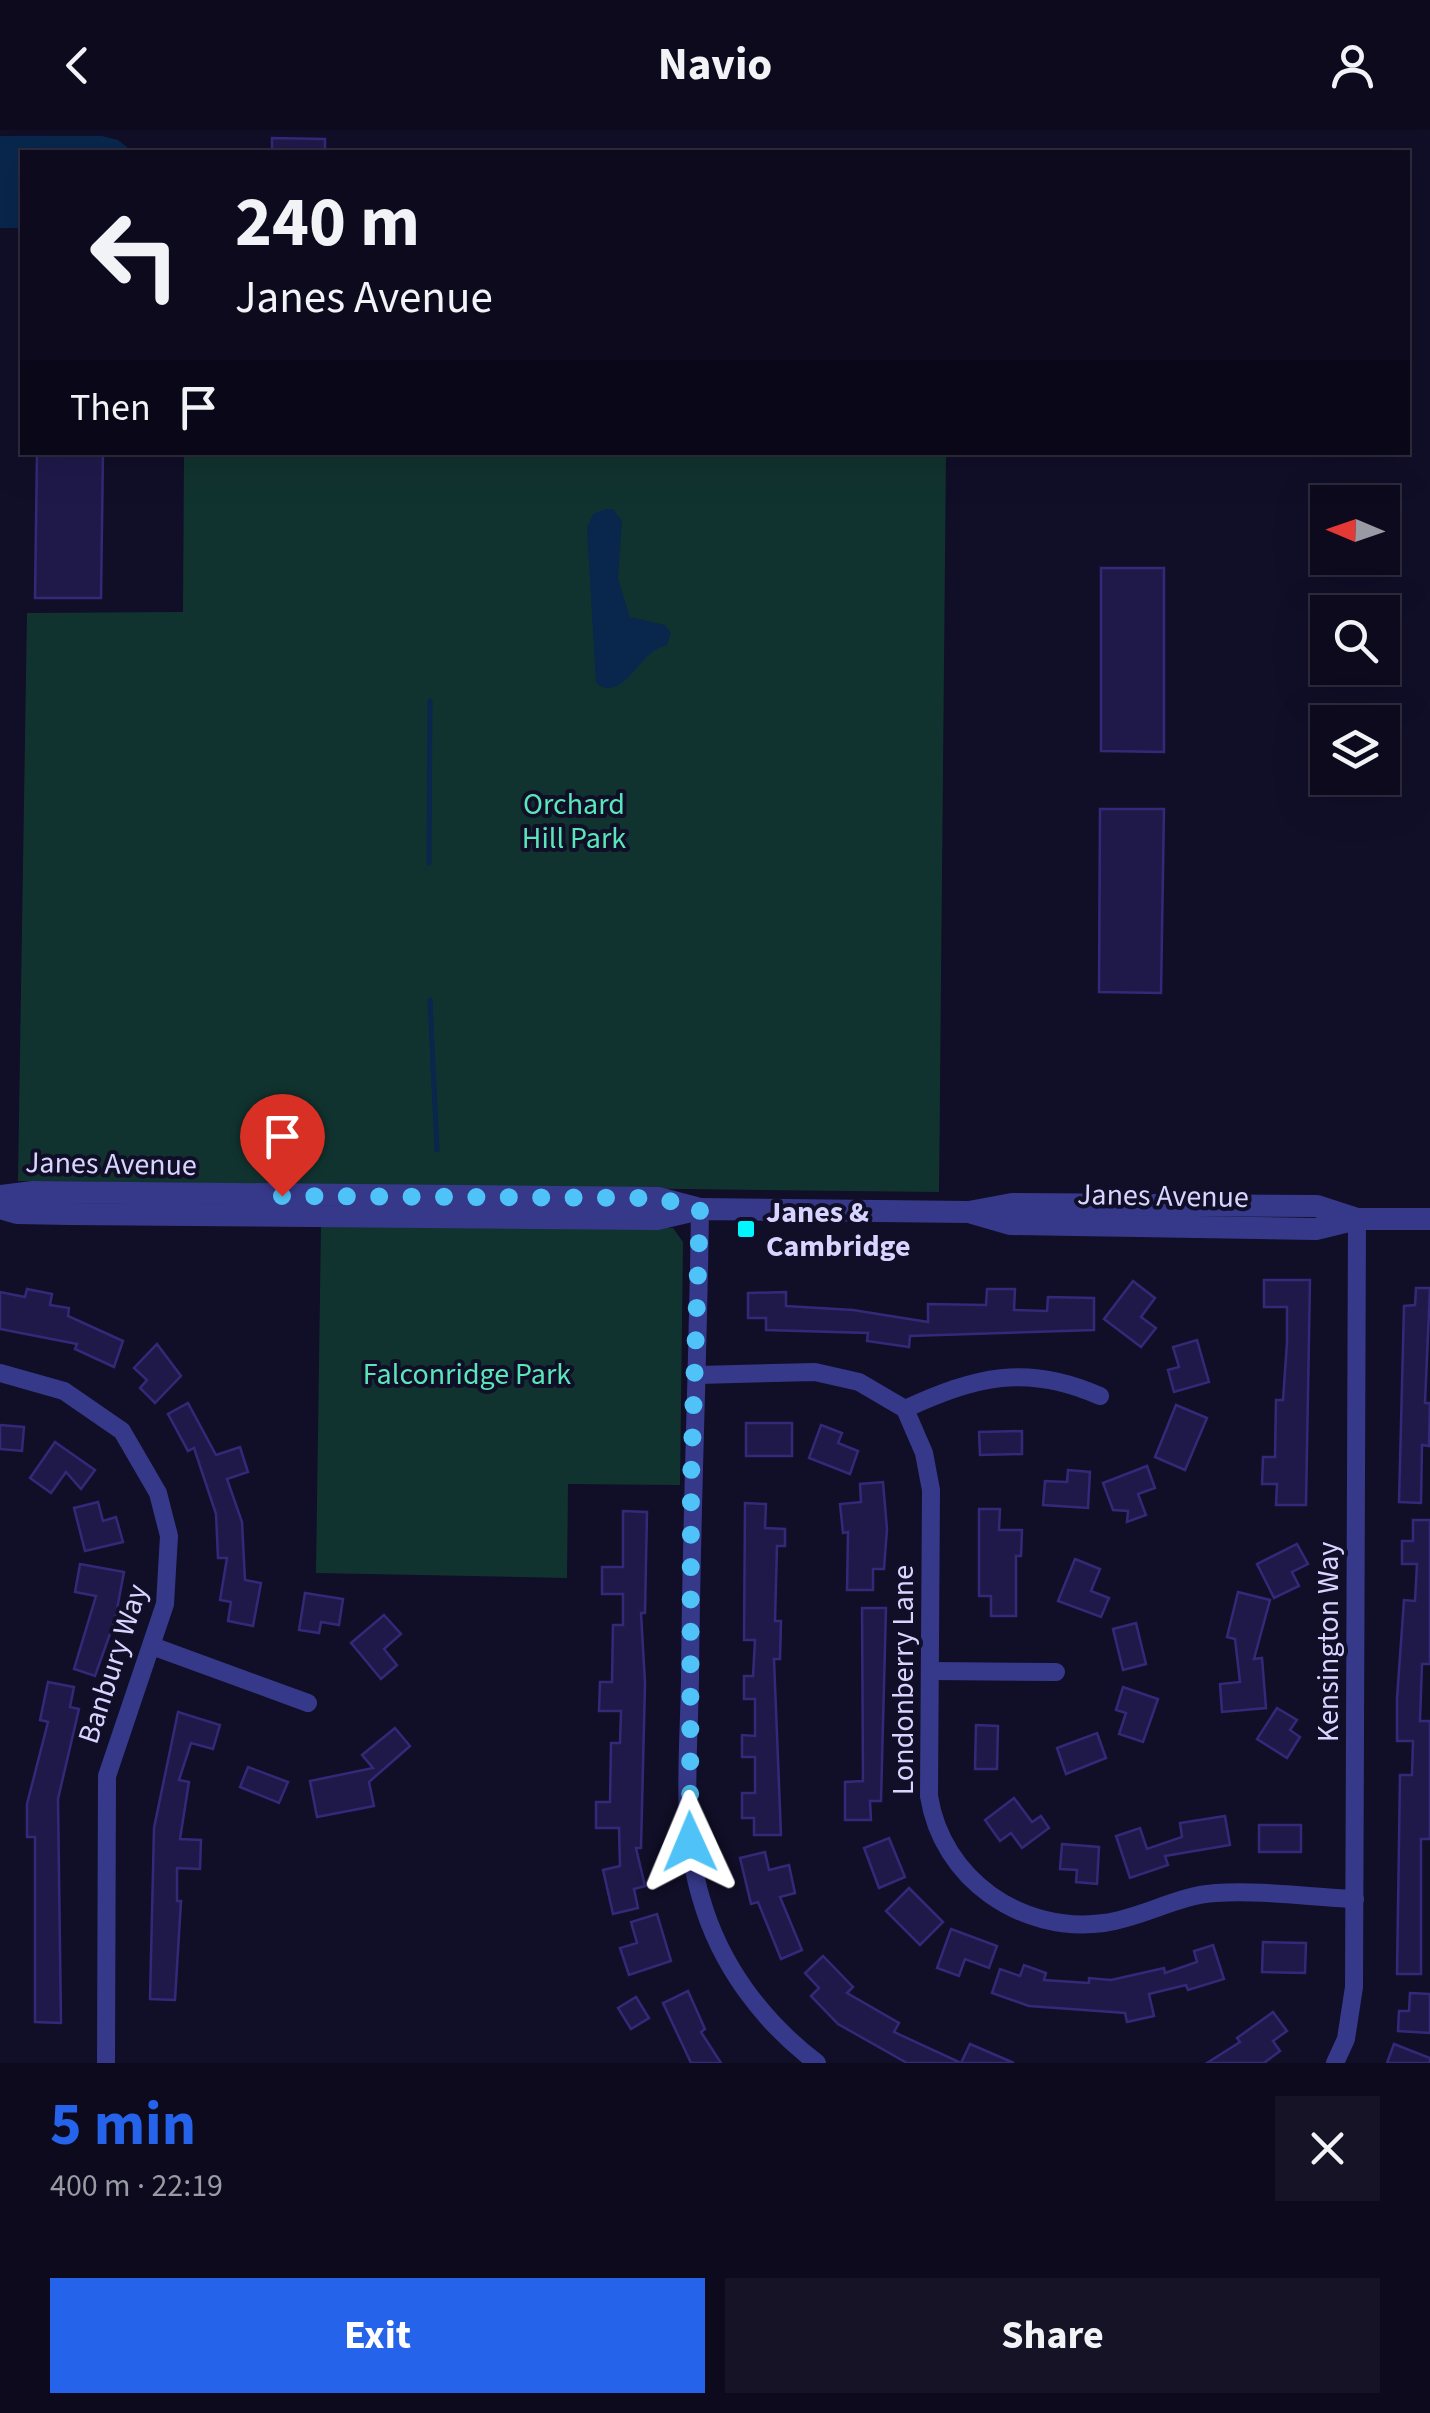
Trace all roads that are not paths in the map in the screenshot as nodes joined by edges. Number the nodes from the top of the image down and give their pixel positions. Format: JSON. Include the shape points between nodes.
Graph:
{"nodes":[{"id":1,"x":0,"y":1196,"type":"edge"},
{"id":2,"x":0,"y":1208,"type":"edge"},
{"id":3,"x":700,"y":1209,"type":"junction"},
{"id":4,"x":1358,"y":1219,"type":"junction"},
{"id":5,"x":1430,"y":1219,"type":"edge"},
{"id":6,"x":0,"y":1373,"type":"edge"},
{"id":7,"x":698,"y":1375,"type":"junction"},
{"id":8,"x":1100,"y":1396,"type":"dead end"},
{"id":9,"x":904,"y":1409,"type":"junction"},
{"id":10,"x":152,"y":1646,"type":"junction"},
{"id":11,"x":930,"y":1670,"type":"junction"},
{"id":12,"x":1056,"y":1672,"type":"dead end"},
{"id":13,"x":308,"y":1703,"type":"dead end"},
{"id":14,"x":1354,"y":1899,"type":"junction"},
{"id":15,"x":106,"y":2063,"type":"edge"},
{"id":16,"x":816,"y":2063,"type":"edge"},
{"id":17,"x":1335,"y":2063,"type":"edge"}],
"edges":[{"from":1,"to":3,"type":"street","name":"Janes Avenue","via":[[658,1198]]},
{"from":2,"to":3,"type":"street","name":"Janes Avenue","via":[[638,1219]]},
{"from":3,"to":4,"type":"street","name":"Janes Avenue","via":[[969,1212],[1010,1224],[1316,1229]]},
{"from":3,"to":7,"type":"street"},
{"from":4,"to":5,"type":"street","name":"Janes Avenue"},
{"from":4,"to":14,"type":"street","name":"Kensington Way"},
{"from":6,"to":10,"type":"street","name":"Banbury Way","via":[[42,1382],[86,1403],[122,1431],[147,1470],[164,1511],[171,1560]]},
{"from":7,"to":9,"type":"street","via":[[830,1373]]},
{"from":7,"to":16,"type":"street","via":[[691,1480],[692,1859],[710,1923],[739,1981],[766,2018]]},
{"from":8,"to":9,"type":"street","via":[[1068,1382],[1007,1376],[960,1384]]},
{"from":9,"to":11,"type":"street","name":"Londonberry Lane","via":[[924,1453],[931,1490]]},
{"from":10,"to":13,"type":"street"},
{"from":10,"to":15,"type":"street","name":"Banbury Way","via":[[111,1760],[104,1803]]},
{"from":11,"to":12,"type":"street"},
{"from":11,"to":14,"type":"street","name":"Londonberry Lane","via":[[931,1812],[976,1889],[1036,1916],[1085,1924],[1214,1893]]},
{"from":14,"to":17,"type":"street","name":"Kensington Way","via":[[1350,2016]]}]}
